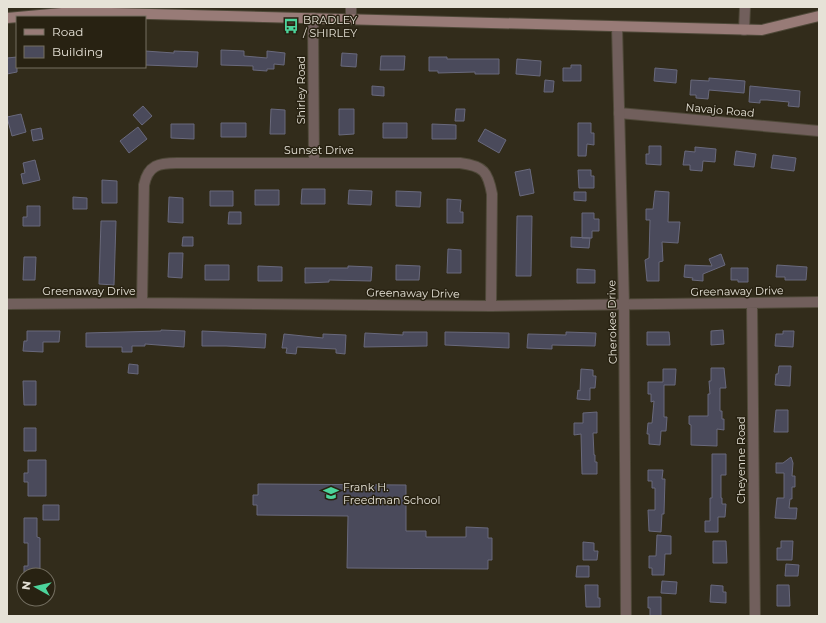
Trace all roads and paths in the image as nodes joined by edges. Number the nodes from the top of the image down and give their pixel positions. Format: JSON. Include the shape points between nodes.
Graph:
{"nodes":[{"id":1,"x":351,"y":7,"type":"edge"},
{"id":2,"x":745,"y":7,"type":"edge"},
{"id":3,"x":29,"y":16,"type":"edge"},
{"id":4,"x":819,"y":16,"type":"edge"},
{"id":5,"x":313,"y":18,"type":"junction"},
{"id":6,"x":351,"y":19,"type":"junction"},
{"id":7,"x":617,"y":27,"type":"junction"},
{"id":8,"x":744,"y":30,"type":"junction"},
{"id":9,"x":619,"y":113,"type":"junction"},
{"id":10,"x":819,"y":131,"type":"edge"},
{"id":11,"x":314,"y":162,"type":"junction"},
{"id":12,"x":819,"y":302,"type":"edge"},
{"id":13,"x":142,"y":303,"type":"junction"},
{"id":14,"x":7,"y":304,"type":"edge"},
{"id":15,"x":624,"y":304,"type":"junction"},
{"id":16,"x":752,"y":304,"type":"junction"},
{"id":17,"x":490,"y":306,"type":"junction"},
{"id":18,"x":626,"y":616,"type":"edge"},
{"id":19,"x":755,"y":616,"type":"edge"}],
"edges":[{"from":1,"to":6,"type":"street"},
{"from":2,"to":8,"type":"street"},
{"from":3,"to":5,"type":"main road","via":[[73,12]]},
{"from":4,"to":8,"type":"main road","via":[[762,30]]},
{"from":5,"to":6,"type":"main road"},
{"from":5,"to":11,"type":"street","name":"Shirley Road"},
{"from":6,"to":7,"type":"main road"},
{"from":7,"to":8,"type":"main road"},
{"from":7,"to":9,"type":"street","name":"Cherokee Drive"},
{"from":9,"to":10,"type":"street","name":"Navajo Road"},
{"from":9,"to":15,"type":"street","name":"Cherokee Drive"},
{"from":11,"to":13,"type":"street","name":"Sunset Drive","via":[[166,163],[153,168],[144,185]]},
{"from":11,"to":17,"type":"street","name":"Sunset Drive","via":[[460,163],[484,170],[492,194]]},
{"from":12,"to":16,"type":"street","name":"Greenaway Drive"},
{"from":13,"to":14,"type":"street","name":"Greenaway Drive"},
{"from":13,"to":17,"type":"street","name":"Greenaway Drive"},
{"from":15,"to":16,"type":"street","name":"Greenaway Drive"},
{"from":15,"to":17,"type":"street","name":"Greenaway Drive"},
{"from":15,"to":18,"type":"street","name":"Cherokee Drive"},
{"from":16,"to":19,"type":"street","name":"Cheyenne Road"}]}
